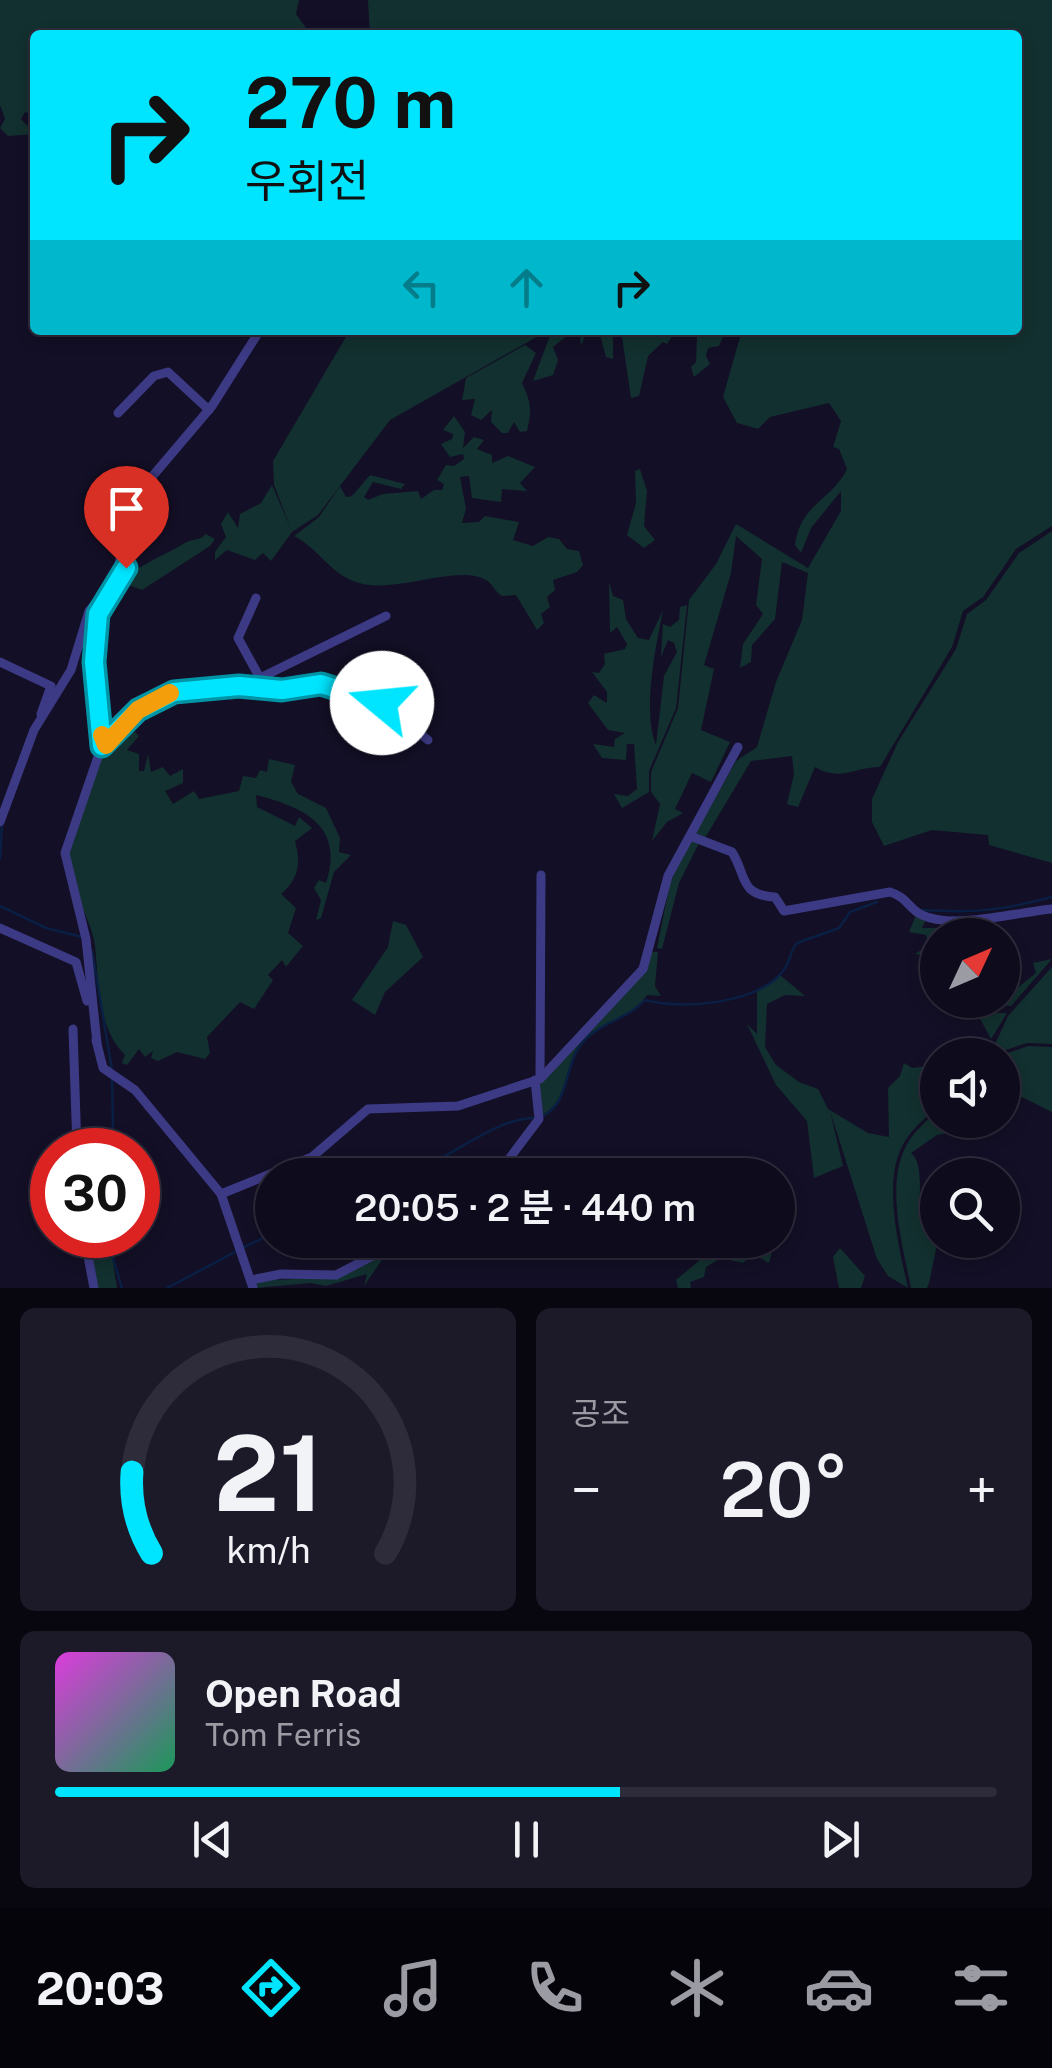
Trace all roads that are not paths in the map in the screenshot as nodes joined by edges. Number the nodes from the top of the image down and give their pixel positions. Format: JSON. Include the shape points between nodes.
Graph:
{"nodes":[{"id":1,"x":257,"y":335,"type":"edge"},
{"id":2,"x":208,"y":410,"type":"junction"},
{"id":3,"x":118,"y":413,"type":"dead end"},
{"id":4,"x":126,"y":546,"type":"junction"},
{"id":5,"x":256,"y":598,"type":"dead end"},
{"id":6,"x":386,"y":616,"type":"dead end"},
{"id":7,"x":0,"y":662,"type":"edge"},
{"id":8,"x":262,"y":683,"type":"junction"},
{"id":9,"x":34,"y":730,"type":"junction"},
{"id":10,"x":428,"y":740,"type":"dead end"},
{"id":11,"x":102,"y":746,"type":"junction"},
{"id":12,"x":738,"y":748,"type":"dead end"},
{"id":13,"x":0,"y":822,"type":"edge"},
{"id":14,"x":698,"y":839,"type":"junction"},
{"id":15,"x":540,"y":875,"type":"dead end"},
{"id":16,"x":1052,"y":909,"type":"edge"},
{"id":17,"x":0,"y":928,"type":"edge"},
{"id":18,"x":73,"y":1029,"type":"dead end"},
{"id":19,"x":97,"y":1043,"type":"junction"},
{"id":20,"x":538,"y":1080,"type":"junction"},
{"id":21,"x":76,"y":1128,"type":"edge"},
{"id":22,"x":509,"y":1158,"type":"edge"},
{"id":23,"x":221,"y":1194,"type":"junction"},
{"id":24,"x":88,"y":1258,"type":"edge"},
{"id":25,"x":367,"y":1258,"type":"edge"},
{"id":26,"x":252,"y":1284,"type":"edge"},
{"id":27,"x":94,"y":1288,"type":"edge"}],
"edges":[{"from":1,"to":2,"type":"street"},
{"from":2,"to":3,"type":"street","via":[[168,372],[154,376]]},
{"from":2,"to":4,"type":"street","via":[[134,498]]},
{"from":4,"to":9,"type":"street","via":[[116,577],[89,611],[65,683]]},
{"from":4,"to":11,"type":"street","via":[[124,575],[98,614],[94,662]]},
{"from":5,"to":8,"type":"street","via":[[238,638]]},
{"from":6,"to":8,"type":"street"},
{"from":7,"to":9,"type":"street","via":[[50,686]]},
{"from":8,"to":10,"type":"street","via":[[321,684],[382,703]]},
{"from":8,"to":11,"type":"street","via":[[174,692],[138,710]]},
{"from":9,"to":13,"type":"street"},
{"from":11,"to":19,"type":"street","via":[[65,853],[86,939]]},
{"from":12,"to":14,"type":"street"},
{"from":14,"to":16,"type":"street","via":[[732,852],[744,886],[774,896],[784,911],[886,892],[906,899],[922,916],[946,919]]},
{"from":14,"to":20,"type":"street","via":[[668,876],[644,969]]},
{"from":15,"to":20,"type":"street"},
{"from":17,"to":19,"type":"street","via":[[76,962]]},
{"from":18,"to":21,"type":"street"},
{"from":19,"to":23,"type":"street","via":[[110,1073],[134,1090]]},
{"from":20,"to":22,"type":"street","via":[[539,1115]]},
{"from":20,"to":23,"type":"street","via":[[458,1106],[368,1109],[312,1157]]},
{"from":23,"to":26,"type":"street"},
{"from":24,"to":27,"type":"street"},
{"from":25,"to":26,"type":"street","via":[[336,1274],[280,1274]]}]}
